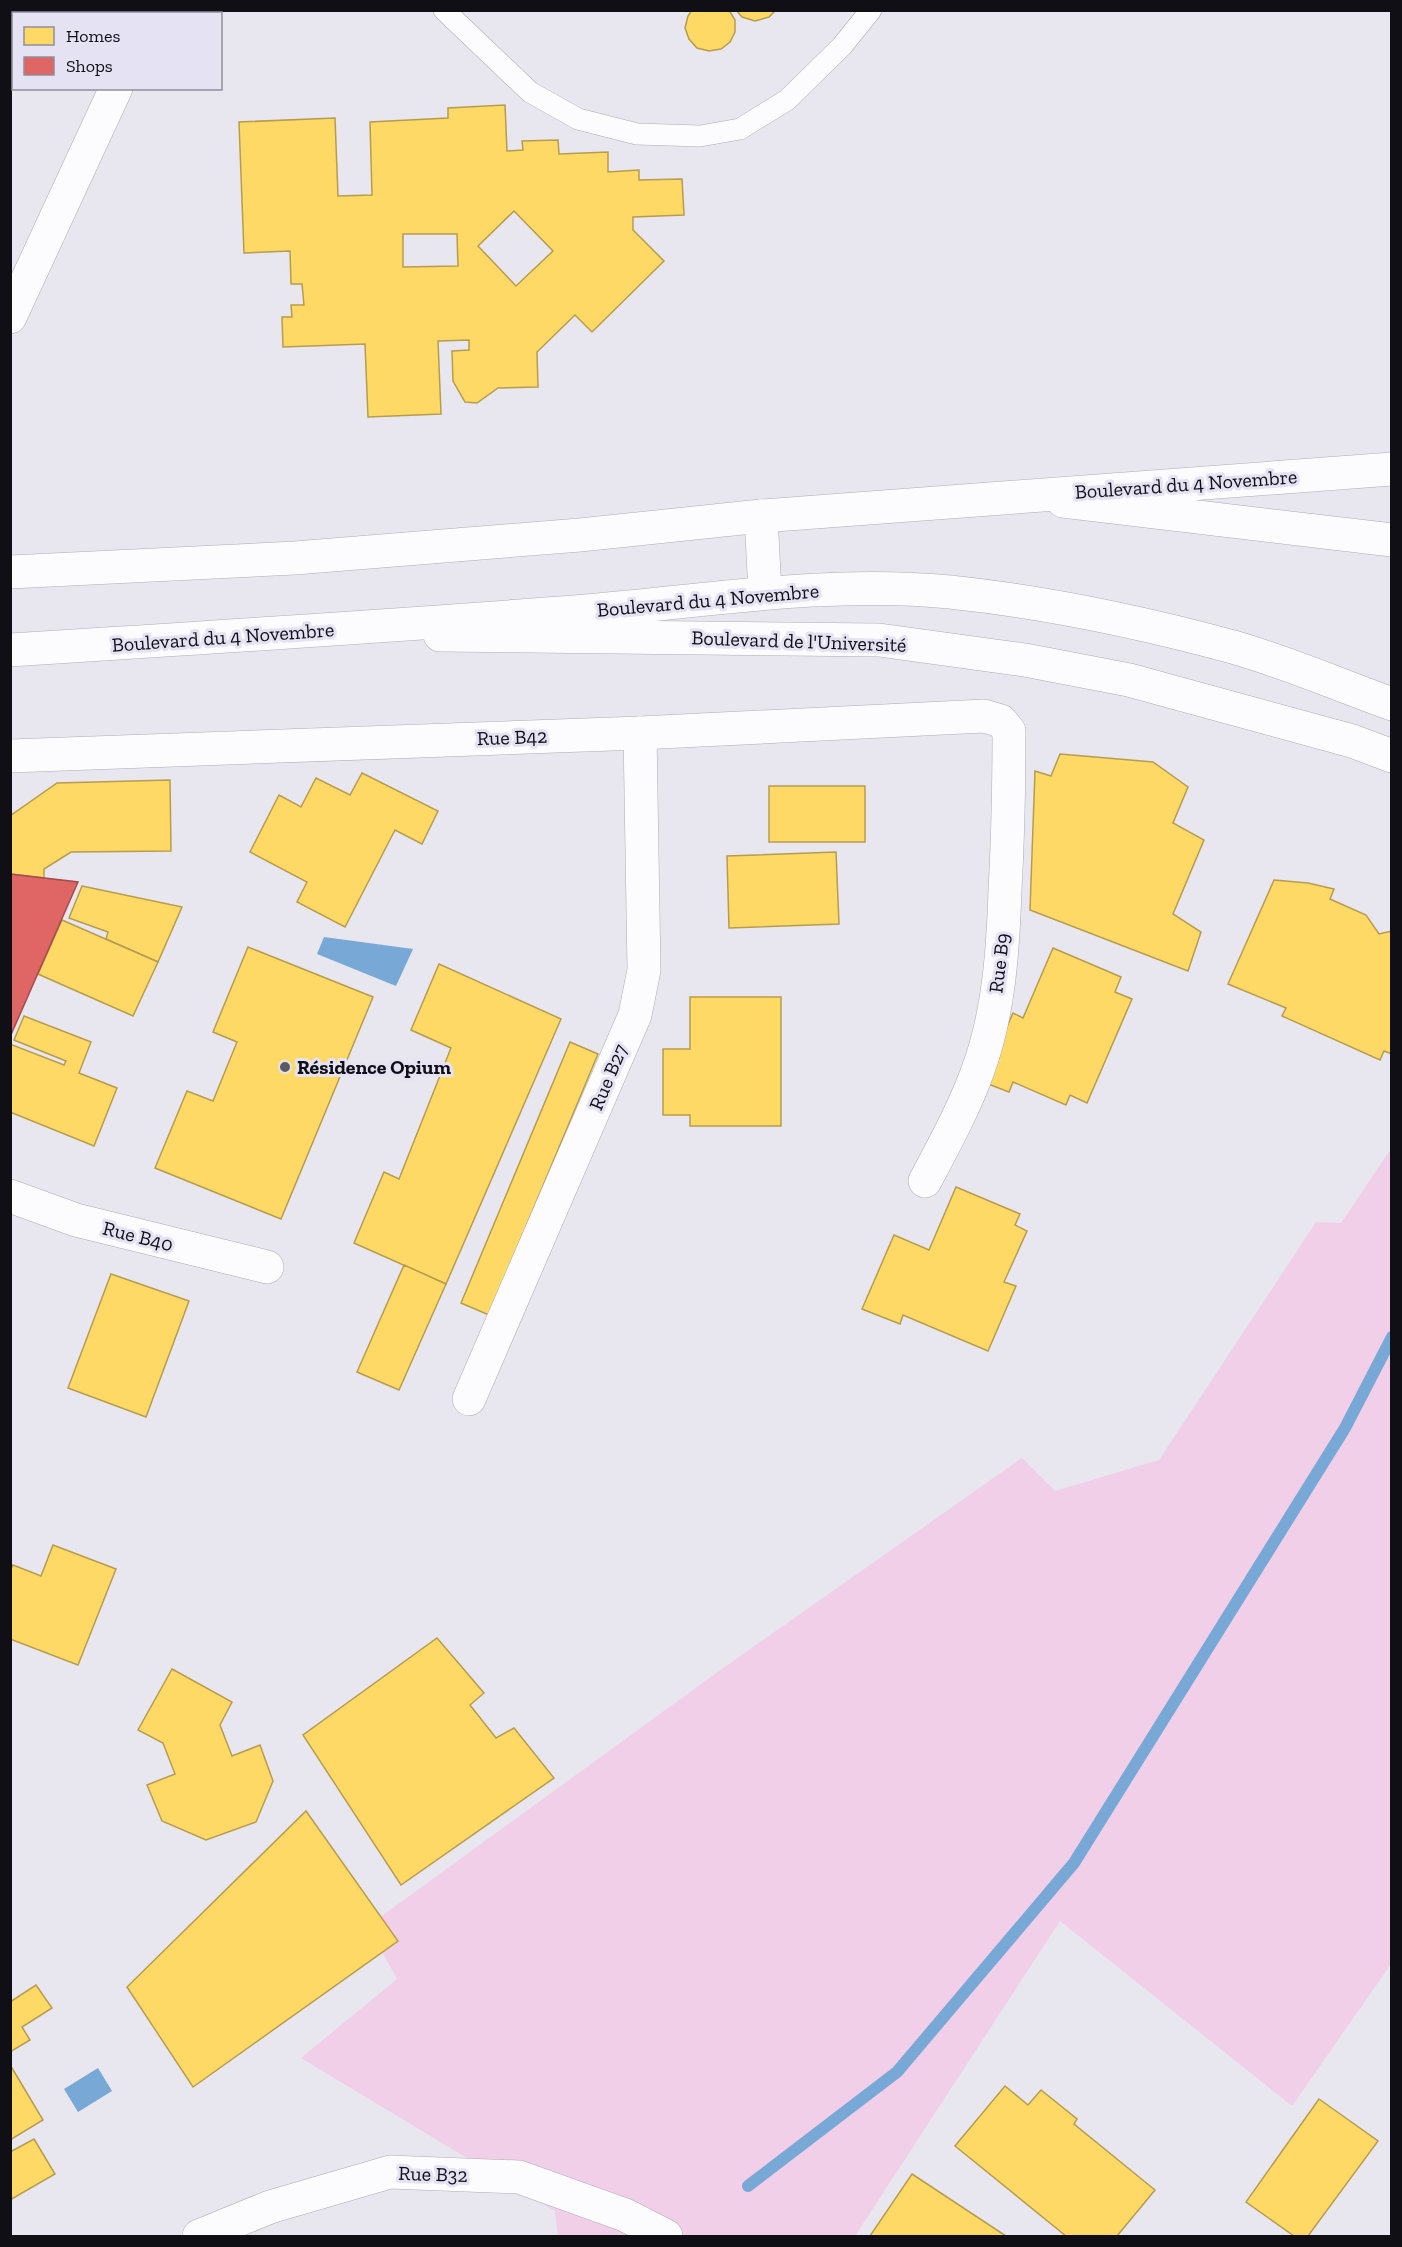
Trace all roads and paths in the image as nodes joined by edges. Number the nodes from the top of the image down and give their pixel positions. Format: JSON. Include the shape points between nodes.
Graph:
{"nodes":[{"id":1,"x":444,"y":10,"type":"edge"},
{"id":2,"x":871,"y":10,"type":"edge"},
{"id":3,"x":115,"y":90,"type":"edge"},
{"id":4,"x":10,"y":317,"type":"edge"},
{"id":5,"x":1392,"y":469,"type":"edge"},
{"id":6,"x":1018,"y":496,"type":"junction"},
{"id":7,"x":760,"y":516,"type":"junction"},
{"id":8,"x":1392,"y":540,"type":"edge"},
{"id":9,"x":10,"y":572,"type":"edge"},
{"id":10,"x":765,"y":593,"type":"junction"},
{"id":11,"x":300,"y":633,"type":"junction"},
{"id":12,"x":10,"y":650,"type":"edge"},
{"id":13,"x":1392,"y":704,"type":"edge"},
{"id":14,"x":1009,"y":731,"type":"joint"},
{"id":15,"x":640,"y":733,"type":"junction"},
{"id":16,"x":10,"y":756,"type":"edge"},
{"id":17,"x":1392,"y":756,"type":"edge"},
{"id":18,"x":925,"y":1181,"type":"dead end"},
{"id":19,"x":10,"y":1196,"type":"edge"},
{"id":20,"x":267,"y":1267,"type":"dead end"},
{"id":21,"x":469,"y":1399,"type":"dead end"},
{"id":22,"x":199,"y":2236,"type":"edge"},
{"id":23,"x":666,"y":2236,"type":"edge"}],
"edges":[{"from":1,"to":2,"type":"lane","via":[[530,92],[578,119],[637,134],[700,136],[740,129],[787,100],[842,46]]},
{"from":3,"to":4,"type":"main road"},
{"from":5,"to":6,"type":"main road","name":"Boulevard du 4 Novembre"},
{"from":6,"to":7,"type":"main road","name":"Boulevard du 4 Novembre"},
{"from":6,"to":8,"type":"main road"},
{"from":7,"to":9,"type":"main road","name":"Boulevard du 4 Novembre","via":[[295,558]]},
{"from":7,"to":10,"type":"main road"},
{"from":10,"to":11,"type":"main road","name":"Boulevard du 4 Novembre"},
{"from":10,"to":13,"type":"main road","name":"Boulevard du 4 Novembre","via":[[856,588],[926,591],[1036,605],[1141,624],[1235,648]]},
{"from":11,"to":12,"type":"main road","name":"Boulevard du 4 Novembre"},
{"from":11,"to":17,"type":"main road","name":"Boulevard de l'Université","via":[[900,643],[1025,660],[1129,680],[1352,741]]},
{"from":14,"to":15,"type":"main road","name":"Rue B42","via":[[1000,721],[984,716]]},
{"from":14,"to":18,"type":"main road","name":"Rue B9","via":[[1003,942],[992,1020],[978,1070]]},
{"from":15,"to":16,"type":"main road","name":"Rue B42"},
{"from":15,"to":21,"type":"main road","name":"Rue B27","via":[[644,970],[635,1015]]},
{"from":19,"to":20,"type":"main road","name":"Rue B40","via":[[76,1220]]},
{"from":22,"to":23,"type":"main road","name":"Rue B32","via":[[270,2207],[390,2172],[519,2177],[625,2215]]}]}
